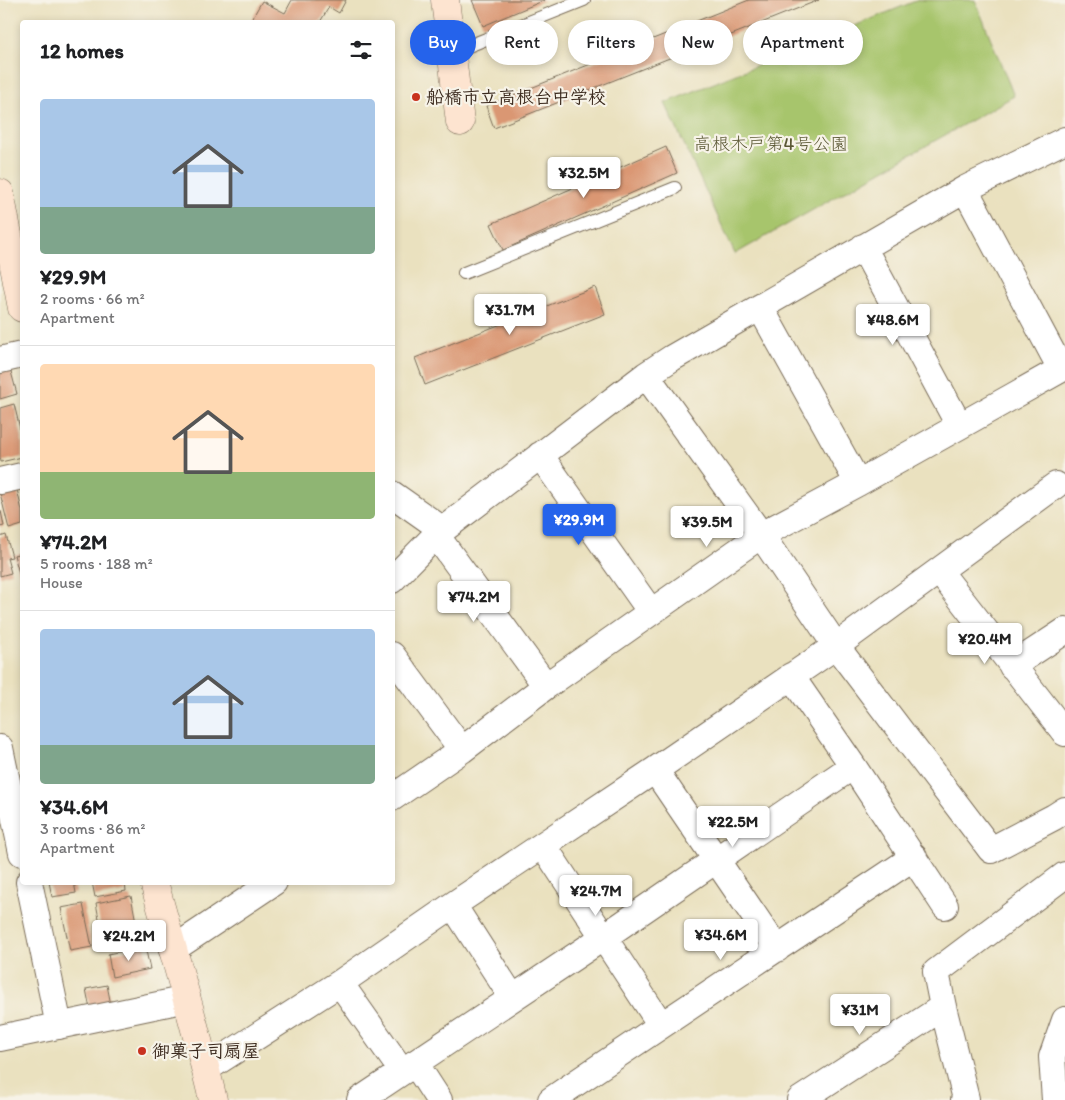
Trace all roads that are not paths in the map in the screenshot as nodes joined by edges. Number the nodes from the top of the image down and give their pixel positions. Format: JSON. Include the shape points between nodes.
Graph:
{"nodes":[{"id":1,"x":445,"y":0,"type":"edge"},
{"id":2,"x":584,"y":0,"type":"edge"},
{"id":3,"x":447,"y":20,"type":"edge"},
{"id":4,"x":476,"y":43,"type":"edge"},
{"id":5,"x":453,"y":65,"type":"edge"},
{"id":6,"x":460,"y":122,"type":"dead end"},
{"id":7,"x":1065,"y":140,"type":"edge"},
{"id":8,"x":675,"y":188,"type":"dead end"},
{"id":9,"x":964,"y":188,"type":"junction"},
{"id":10,"x":0,"y":193,"type":"edge"},
{"id":11,"x":863,"y":247,"type":"junction"},
{"id":12,"x":6,"y":257,"type":"edge"},
{"id":13,"x":464,"y":273,"type":"dead end"},
{"id":14,"x":20,"y":302,"type":"edge"},
{"id":15,"x":760,"y":307,"type":"junction"},
{"id":16,"x":20,"y":355,"type":"edge"},
{"id":17,"x":0,"y":360,"type":"edge"},
{"id":18,"x":1063,"y":368,"type":"edge"},
{"id":19,"x":646,"y":374,"type":"junction"},
{"id":20,"x":959,"y":425,"type":"junction"},
{"id":21,"x":540,"y":455,"type":"junction"},
{"id":22,"x":20,"y":476,"type":"edge"},
{"id":23,"x":0,"y":480,"type":"edge"},
{"id":24,"x":858,"y":483,"type":"junction"},
{"id":25,"x":1056,"y":485,"type":"dead end"},
{"id":26,"x":395,"y":496,"type":"edge"},
{"id":27,"x":440,"y":532,"type":"junction"},
{"id":28,"x":761,"y":535,"type":"junction"},
{"id":29,"x":939,"y":571,"type":"junction"},
{"id":30,"x":395,"y":577,"type":"edge"},
{"id":31,"x":651,"y":612,"type":"junction"},
{"id":32,"x":1065,"y":631,"type":"edge"},
{"id":33,"x":836,"y":646,"type":"junction"},
{"id":34,"x":395,"y":658,"type":"edge"},
{"id":35,"x":1012,"y":666,"type":"junction"},
{"id":36,"x":791,"y":676,"type":"junction"},
{"id":37,"x":546,"y":686,"type":"junction"},
{"id":38,"x":1065,"y":733,"type":"edge"},
{"id":39,"x":462,"y":750,"type":"junction"},
{"id":40,"x":6,"y":755,"type":"edge"},
{"id":41,"x":853,"y":766,"type":"junction"},
{"id":42,"x":655,"y":770,"type":"junction"},
{"id":43,"x":395,"y":796,"type":"edge"},
{"id":44,"x":1065,"y":810,"type":"edge"},
{"id":45,"x":20,"y":841,"type":"edge"},
{"id":46,"x":543,"y":845,"type":"junction"},
{"id":47,"x":914,"y":857,"type":"junction"},
{"id":48,"x":716,"y":860,"type":"junction"},
{"id":49,"x":1065,"y":875,"type":"edge"},
{"id":50,"x":30,"y":885,"type":"edge"},
{"id":51,"x":155,"y":885,"type":"edge"},
{"id":52,"x":270,"y":885,"type":"edge"},
{"id":53,"x":452,"y":905,"type":"junction"},
{"id":54,"x":946,"y":906,"type":"dead end"},
{"id":55,"x":604,"y":936,"type":"junction"},
{"id":56,"x":777,"y":949,"type":"junction"},
{"id":57,"x":172,"y":950,"type":"junction"},
{"id":58,"x":340,"y":983,"type":"junction"},
{"id":59,"x":512,"y":998,"type":"junction"},
{"id":60,"x":187,"y":999,"type":"junction"},
{"id":61,"x":943,"y":1006,"type":"junction"},
{"id":62,"x":1065,"y":1020,"type":"edge"},
{"id":63,"x":662,"y":1024,"type":"junction"},
{"id":64,"x":60,"y":1026,"type":"junction"},
{"id":65,"x":0,"y":1038,"type":"edge"},
{"id":66,"x":1059,"y":1059,"type":"edge"},
{"id":67,"x":409,"y":1067,"type":"junction"},
{"id":68,"x":206,"y":1070,"type":"junction"},
{"id":69,"x":213,"y":1100,"type":"edge"},
{"id":70,"x":360,"y":1100,"type":"edge"},
{"id":71,"x":439,"y":1100,"type":"edge"},
{"id":72,"x":551,"y":1100,"type":"edge"},
{"id":73,"x":800,"y":1100,"type":"edge"},
{"id":74,"x":964,"y":1100,"type":"edge"},
{"id":75,"x":1055,"y":1100,"type":"edge"}],
"edges":[{"from":1,"to":3,"type":"street"},
{"from":2,"to":4,"type":"lane"},
{"from":5,"to":6,"type":"street"},
{"from":7,"to":9,"type":"street"},
{"from":8,"to":13,"type":"lane"},
{"from":9,"to":11,"type":"street"},
{"from":9,"to":18,"type":"street"},
{"from":10,"to":12,"type":"street"},
{"from":11,"to":15,"type":"street"},
{"from":11,"to":20,"type":"street"},
{"from":12,"to":14,"type":"street"},
{"from":15,"to":19,"type":"street"},
{"from":15,"to":24,"type":"street"},
{"from":16,"to":17,"type":"street"},
{"from":18,"to":20,"type":"street"},
{"from":19,"to":21,"type":"street"},
{"from":19,"to":28,"type":"street"},
{"from":20,"to":24,"type":"street"},
{"from":21,"to":27,"type":"street"},
{"from":21,"to":31,"type":"street"},
{"from":22,"to":23,"type":"street"},
{"from":24,"to":28,"type":"street"},
{"from":25,"to":29,"type":"street"},
{"from":26,"to":27,"type":"street"},
{"from":27,"to":30,"type":"street"},
{"from":27,"to":37,"type":"street"},
{"from":28,"to":31,"type":"street"},
{"from":28,"to":33,"type":"street"},
{"from":29,"to":33,"type":"street"},
{"from":29,"to":35,"type":"street"},
{"from":31,"to":37,"type":"street"},
{"from":32,"to":35,"type":"street"},
{"from":33,"to":36,"type":"street"},
{"from":33,"to":44,"type":"street","via":[[991,850]]},
{"from":34,"to":39,"type":"street"},
{"from":35,"to":38,"type":"street"},
{"from":36,"to":41,"type":"street"},
{"from":36,"to":42,"type":"street"},
{"from":37,"to":39,"type":"street"},
{"from":39,"to":43,"type":"street"},
{"from":40,"to":45,"type":"street"},
{"from":41,"to":47,"type":"street"},
{"from":41,"to":48,"type":"street"},
{"from":42,"to":46,"type":"street"},
{"from":42,"to":48,"type":"street"},
{"from":46,"to":53,"type":"street"},
{"from":46,"to":55,"type":"street"},
{"from":47,"to":54,"type":"street"},
{"from":47,"to":56,"type":"street"},
{"from":48,"to":55,"type":"street"},
{"from":48,"to":56,"type":"street"},
{"from":49,"to":61,"type":"street","via":[[936,972]]},
{"from":50,"to":64,"type":"street"},
{"from":51,"to":57,"type":"street"},
{"from":52,"to":57,"type":"street"},
{"from":53,"to":58,"type":"street"},
{"from":53,"to":59,"type":"street"},
{"from":55,"to":59,"type":"street"},
{"from":55,"to":63,"type":"street"},
{"from":56,"to":63,"type":"street"},
{"from":57,"to":60,"type":"street"},
{"from":58,"to":67,"type":"street"},
{"from":58,"to":68,"type":"street"},
{"from":59,"to":67,"type":"street"},
{"from":60,"to":64,"type":"street"},
{"from":60,"to":68,"type":"street"},
{"from":61,"to":73,"type":"street"},
{"from":61,"to":74,"type":"street"},
{"from":62,"to":66,"type":"street"},
{"from":63,"to":72,"type":"street"},
{"from":64,"to":65,"type":"street"},
{"from":66,"to":75,"type":"street"},
{"from":67,"to":70,"type":"street"},
{"from":67,"to":71,"type":"street"},
{"from":68,"to":69,"type":"street"}]}
